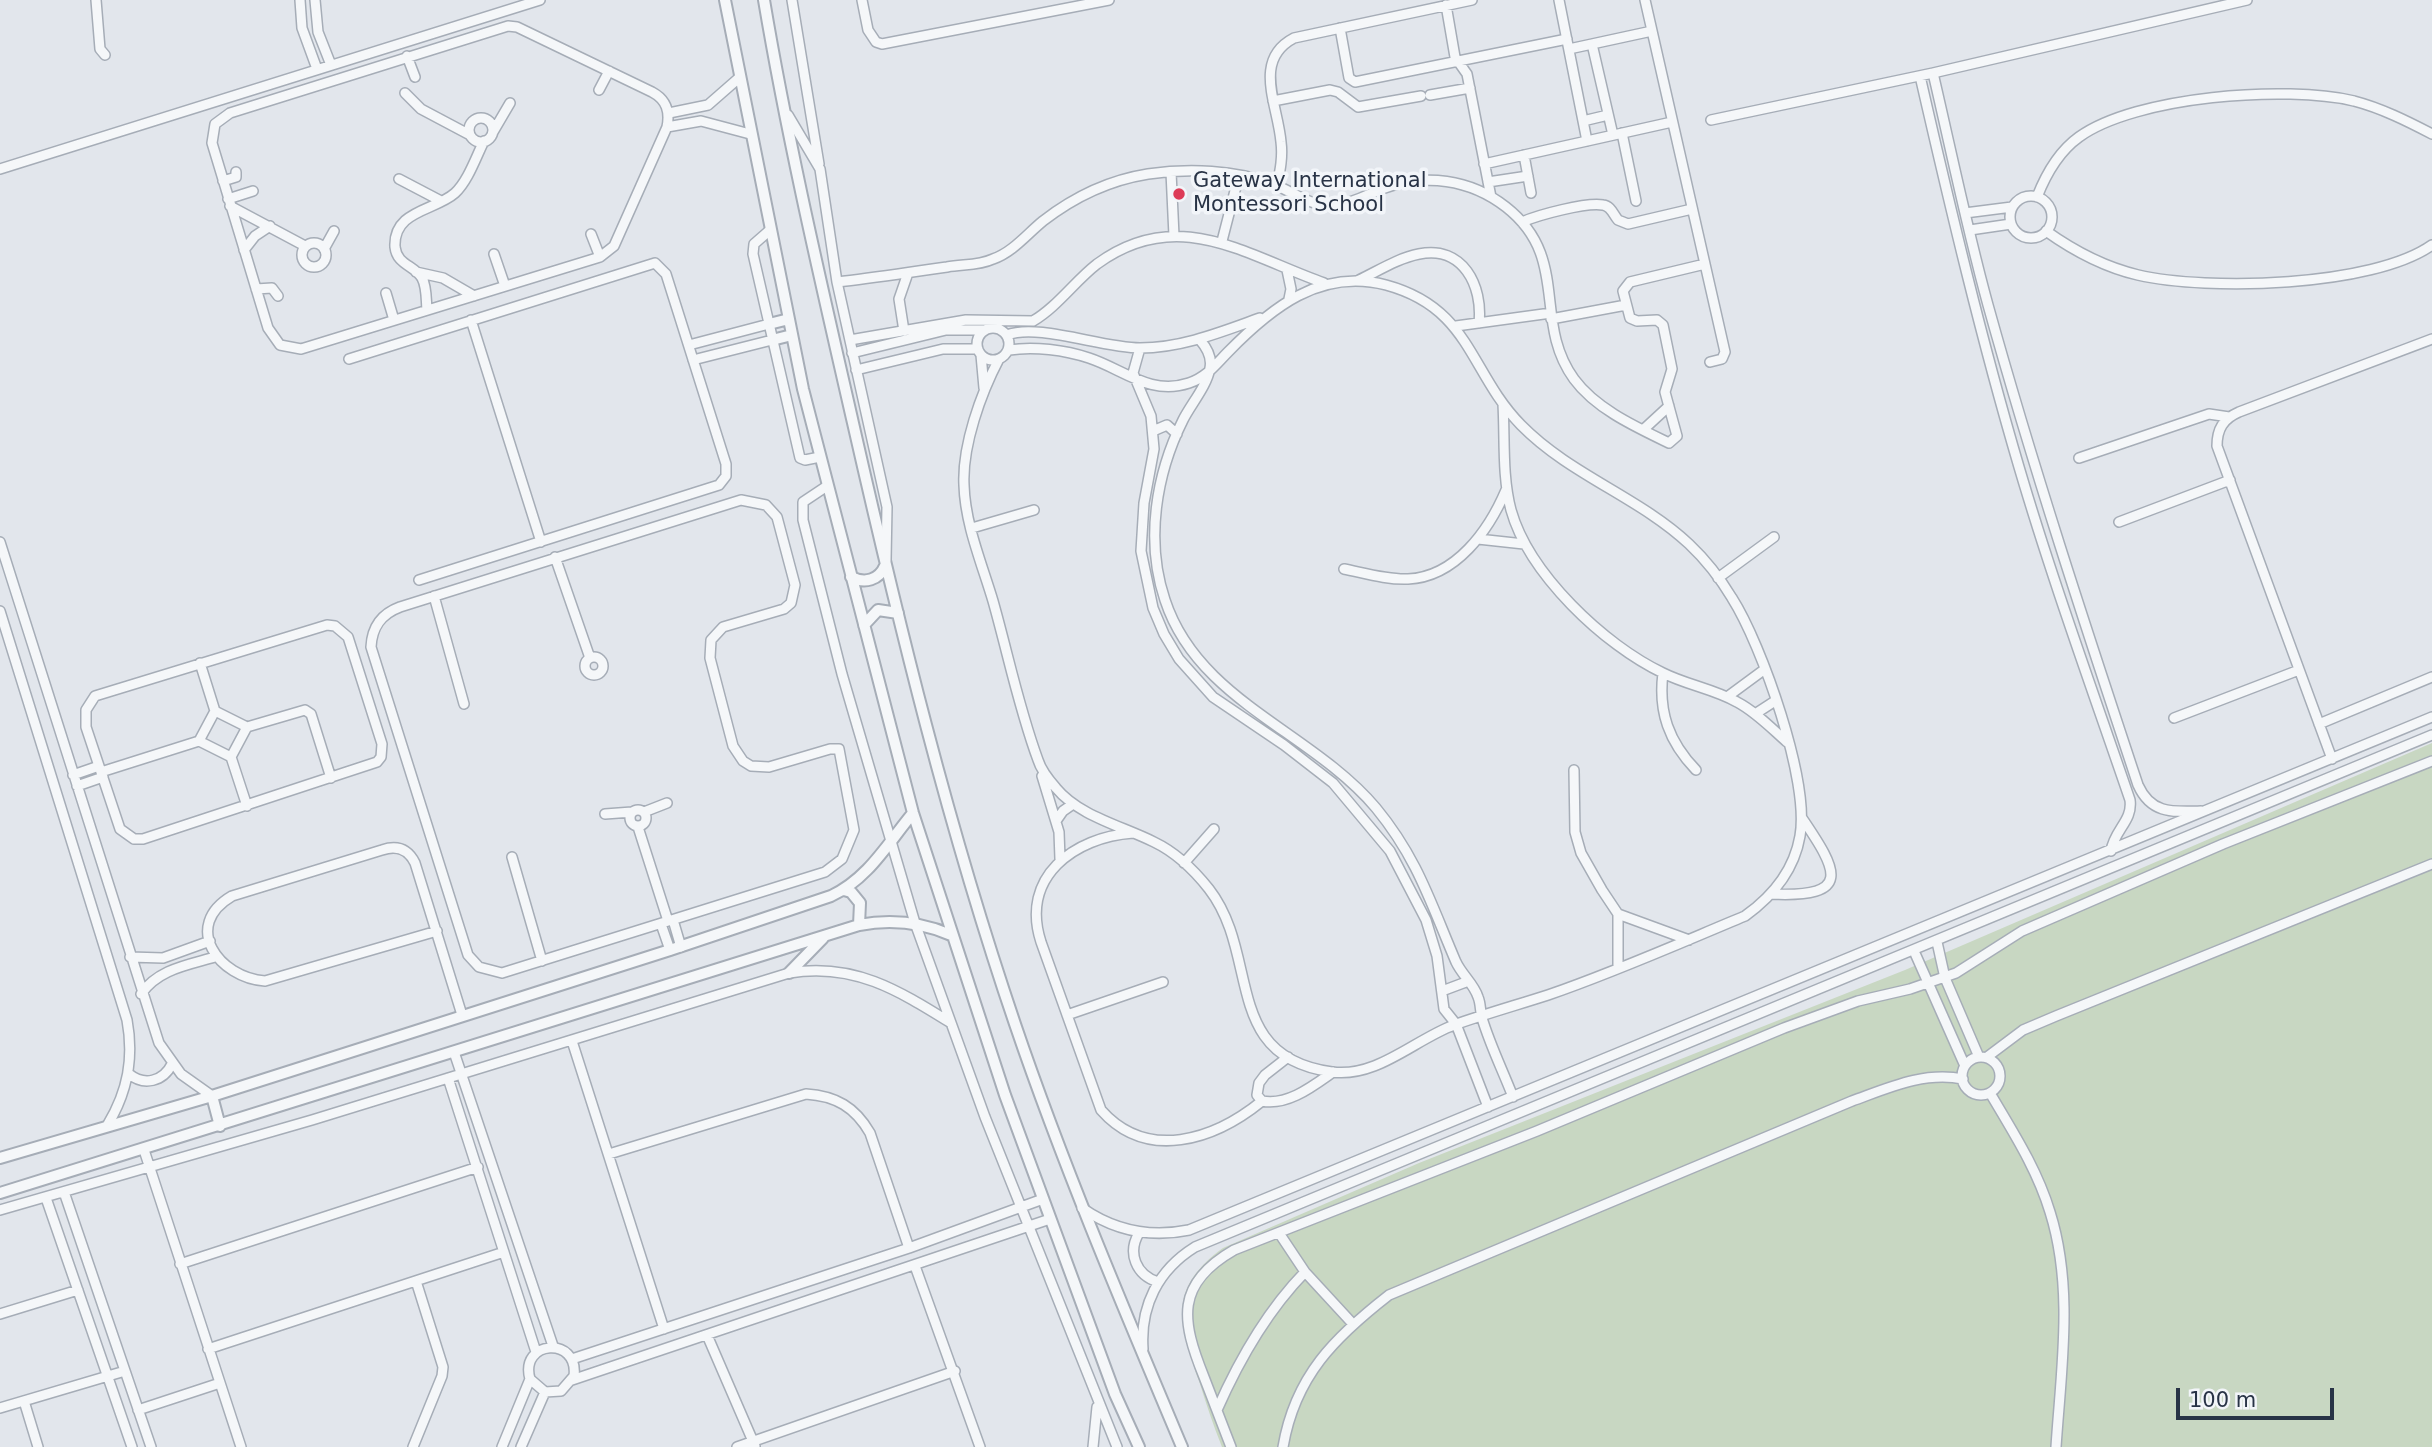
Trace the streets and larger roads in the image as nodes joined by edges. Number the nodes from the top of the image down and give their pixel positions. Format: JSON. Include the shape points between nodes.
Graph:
{"nodes":[{"id":1,"x":96,"y":0,"type":"edge"},
{"id":2,"x":300,"y":0,"type":"edge"},
{"id":3,"x":316,"y":0,"type":"edge"},
{"id":4,"x":540,"y":0,"type":"edge"},
{"id":5,"x":725,"y":0,"type":"edge"},
{"id":6,"x":764,"y":0,"type":"edge"},
{"id":7,"x":792,"y":0,"type":"edge"},
{"id":8,"x":862,"y":0,"type":"edge"},
{"id":9,"x":1109,"y":0,"type":"edge"},
{"id":10,"x":1472,"y":0,"type":"edge"},
{"id":11,"x":1559,"y":0,"type":"edge"},
{"id":12,"x":1645,"y":0,"type":"edge"},
{"id":13,"x":2247,"y":0,"type":"edge"},
{"id":14,"x":1446,"y":5,"type":"junction"},
{"id":15,"x":1340,"y":27,"type":"junction"},
{"id":16,"x":1652,"y":31,"type":"junction"},
{"id":17,"x":1568,"y":44,"type":"junction"},
{"id":18,"x":1592,"y":44,"type":"junction"},
{"id":19,"x":105,"y":55,"type":"dead end"},
{"id":20,"x":407,"y":56,"type":"junction"},
{"id":21,"x":1457,"y":61,"type":"junction"},
{"id":22,"x":331,"y":65,"type":"junction"},
{"id":23,"x":317,"y":69,"type":"junction"},
{"id":24,"x":609,"y":71,"type":"junction"},
{"id":25,"x":1933,"y":73,"type":"junction"},
{"id":26,"x":1920,"y":76,"type":"junction"},
{"id":27,"x":415,"y":77,"type":"dead end"},
{"id":28,"x":740,"y":77,"type":"junction"},
{"id":29,"x":1470,"y":88,"type":"junction"},
{"id":30,"x":600,"y":90,"type":"dead end"},
{"id":31,"x":405,"y":93,"type":"dead end"},
{"id":32,"x":1273,"y":102,"type":"junction"},
{"id":33,"x":510,"y":103,"type":"dead end"},
{"id":34,"x":784,"y":109,"type":"junction"},
{"id":35,"x":668,"y":113,"type":"junction"},
{"id":36,"x":1608,"y":115,"type":"junction"},
{"id":37,"x":1711,"y":120,"type":"dead end"},
{"id":38,"x":1583,"y":121,"type":"junction"},
{"id":39,"x":1672,"y":122,"type":"junction"},
{"id":40,"x":667,"y":127,"type":"junction"},
{"id":41,"x":493,"y":133,"type":"junction"},
{"id":42,"x":750,"y":134,"type":"junction"},
{"id":43,"x":1617,"y":134,"type":"junction"},
{"id":44,"x":2432,"y":134,"type":"edge"},
{"id":45,"x":470,"y":135,"type":"junction"},
{"id":46,"x":484,"y":141,"type":"junction"},
{"id":47,"x":1587,"y":141,"type":"junction"},
{"id":48,"x":1524,"y":155,"type":"junction"},
{"id":49,"x":1484,"y":163,"type":"junction"},
{"id":50,"x":0,"y":169,"type":"edge"},
{"id":51,"x":820,"y":169,"type":"junction"},
{"id":52,"x":236,"y":172,"type":"dead end"},
{"id":53,"x":1171,"y":172,"type":"junction"},
{"id":54,"x":1238,"y":175,"type":"junction"},
{"id":55,"x":1528,"y":176,"type":"junction"},
{"id":56,"x":399,"y":179,"type":"dead end"},
{"id":57,"x":223,"y":181,"type":"junction"},
{"id":58,"x":1488,"y":182,"type":"junction"},
{"id":59,"x":1277,"y":186,"type":"junction"},
{"id":60,"x":253,"y":191,"type":"dead end"},
{"id":61,"x":1531,"y":193,"type":"dead end"},
{"id":62,"x":1491,"y":197,"type":"junction"},
{"id":63,"x":2037,"y":197,"type":"junction"},
{"id":64,"x":440,"y":201,"type":"junction"},
{"id":65,"x":1636,"y":201,"type":"dead end"},
{"id":66,"x":229,"y":202,"type":"junction"},
{"id":67,"x":2012,"y":207,"type":"junction"},
{"id":68,"x":1692,"y":209,"type":"junction"},
{"id":69,"x":1965,"y":213,"type":"junction"},
{"id":70,"x":1522,"y":222,"type":"junction"},
{"id":71,"x":2011,"y":224,"type":"junction"},
{"id":72,"x":270,"y":226,"type":"junction"},
{"id":73,"x":770,"y":230,"type":"junction"},
{"id":74,"x":1970,"y":230,"type":"junction"},
{"id":75,"x":334,"y":231,"type":"dead end"},
{"id":76,"x":2046,"y":231,"type":"junction"},
{"id":77,"x":591,"y":234,"type":"dead end"},
{"id":78,"x":1174,"y":236,"type":"junction"},
{"id":79,"x":1222,"y":241,"type":"junction"},
{"id":80,"x":2432,"y":245,"type":"edge"},
{"id":81,"x":305,"y":246,"type":"junction"},
{"id":82,"x":324,"y":249,"type":"junction"},
{"id":83,"x":244,"y":250,"type":"junction"},
{"id":84,"x":494,"y":254,"type":"dead end"},
{"id":85,"x":600,"y":257,"type":"junction"},
{"id":86,"x":1705,"y":264,"type":"junction"},
{"id":87,"x":1287,"y":270,"type":"junction"},
{"id":88,"x":416,"y":272,"type":"junction"},
{"id":89,"x":908,"y":273,"type":"junction"},
{"id":90,"x":1357,"y":281,"type":"junction"},
{"id":91,"x":837,"y":282,"type":"junction"},
{"id":92,"x":1324,"y":283,"type":"junction"},
{"id":93,"x":505,"y":286,"type":"junction"},
{"id":94,"x":256,"y":289,"type":"junction"},
{"id":95,"x":386,"y":293,"type":"dead end"},
{"id":96,"x":278,"y":296,"type":"dead end"},
{"id":97,"x":474,"y":296,"type":"junction"},
{"id":98,"x":1289,"y":299,"type":"junction"},
{"id":99,"x":1626,"y":305,"type":"junction"},
{"id":100,"x":427,"y":310,"type":"junction"},
{"id":101,"x":1551,"y":316,"type":"junction"},
{"id":102,"x":1262,"y":318,"type":"junction"},
{"id":103,"x":789,"y":319,"type":"junction"},
{"id":104,"x":394,"y":320,"type":"junction"},
{"id":105,"x":471,"y":320,"type":"junction"},
{"id":106,"x":1479,"y":323,"type":"junction"},
{"id":107,"x":769,"y":324,"type":"junction"},
{"id":108,"x":1456,"y":326,"type":"junction"},
{"id":109,"x":984,"y":330,"type":"junction"},
{"id":110,"x":904,"y":331,"type":"junction"},
{"id":111,"x":792,"y":335,"type":"junction"},
{"id":112,"x":1007,"y":335,"type":"junction"},
{"id":113,"x":2432,"y":339,"type":"edge"},
{"id":114,"x":772,"y":340,"type":"junction"},
{"id":115,"x":850,"y":340,"type":"junction"},
{"id":116,"x":1200,"y":340,"type":"junction"},
{"id":117,"x":689,"y":345,"type":"junction"},
{"id":118,"x":1140,"y":348,"type":"junction"},
{"id":119,"x":867,"y":349,"type":"junction"},
{"id":120,"x":1009,"y":350,"type":"junction"},
{"id":121,"x":979,"y":352,"type":"junction"},
{"id":122,"x":852,"y":353,"type":"junction"},
{"id":123,"x":349,"y":359,"type":"dead end"},
{"id":124,"x":999,"y":359,"type":"junction"},
{"id":125,"x":694,"y":360,"type":"junction"},
{"id":126,"x":1710,"y":362,"type":"dead end"},
{"id":127,"x":870,"y":366,"type":"junction"},
{"id":128,"x":856,"y":370,"type":"junction"},
{"id":129,"x":1208,"y":373,"type":"junction"},
{"id":130,"x":2008,"y":377,"type":"junction"},
{"id":131,"x":1996,"y":381,"type":"junction"},
{"id":132,"x":1135,"y":382,"type":"junction"},
{"id":133,"x":984,"y":388,"type":"junction"},
{"id":134,"x":1503,"y":404,"type":"junction"},
{"id":135,"x":1669,"y":406,"type":"junction"},
{"id":136,"x":2229,"y":417,"type":"junction"},
{"id":137,"x":1644,"y":429,"type":"junction"},
{"id":138,"x":1153,"y":430,"type":"junction"},
{"id":139,"x":1177,"y":434,"type":"junction"},
{"id":140,"x":820,"y":457,"type":"junction"},
{"id":141,"x":2079,"y":458,"type":"dead end"},
{"id":142,"x":2230,"y":480,"type":"junction"},
{"id":143,"x":827,"y":486,"type":"junction"},
{"id":144,"x":1507,"y":488,"type":"junction"},
{"id":145,"x":1034,"y":510,"type":"dead end"},
{"id":146,"x":2119,"y":522,"type":"dead end"},
{"id":147,"x":972,"y":528,"type":"junction"},
{"id":148,"x":1774,"y":537,"type":"dead end"},
{"id":149,"x":1478,"y":539,"type":"junction"},
{"id":150,"x":0,"y":542,"type":"edge"},
{"id":151,"x":541,"y":542,"type":"junction"},
{"id":152,"x":1524,"y":544,"type":"junction"},
{"id":153,"x":555,"y":557,"type":"junction"},
{"id":154,"x":885,"y":566,"type":"junction"},
{"id":155,"x":1344,"y":569,"type":"dead end"},
{"id":156,"x":851,"y":577,"type":"junction"},
{"id":157,"x":1718,"y":578,"type":"junction"},
{"id":158,"x":419,"y":580,"type":"dead end"},
{"id":159,"x":433,"y":596,"type":"junction"},
{"id":160,"x":0,"y":611,"type":"edge"},
{"id":161,"x":898,"y":613,"type":"junction"},
{"id":162,"x":864,"y":625,"type":"junction"},
{"id":163,"x":590,"y":658,"type":"dead end"},
{"id":164,"x":200,"y":663,"type":"junction"},
{"id":165,"x":1765,"y":669,"type":"junction"},
{"id":166,"x":2299,"y":670,"type":"junction"},
{"id":167,"x":1208,"y":671,"type":"junction"},
{"id":168,"x":1663,"y":673,"type":"junction"},
{"id":169,"x":2432,"y":677,"type":"edge"},
{"id":170,"x":1197,"y":682,"type":"junction"},
{"id":171,"x":1727,"y":697,"type":"junction"},
{"id":172,"x":1775,"y":701,"type":"junction"},
{"id":173,"x":464,"y":704,"type":"dead end"},
{"id":174,"x":215,"y":711,"type":"junction"},
{"id":175,"x":1755,"y":714,"type":"junction"},
{"id":176,"x":2432,"y":717,"type":"edge"},
{"id":177,"x":2174,"y":718,"type":"dead end"},
{"id":178,"x":2319,"y":724,"type":"junction"},
{"id":179,"x":247,"y":727,"type":"junction"},
{"id":180,"x":2432,"y":735,"type":"edge"},
{"id":181,"x":199,"y":741,"type":"junction"},
{"id":182,"x":1788,"y":743,"type":"junction"},
{"id":183,"x":231,"y":757,"type":"junction"},
{"id":184,"x":2332,"y":759,"type":"junction"},
{"id":185,"x":2432,"y":761,"type":"edge"},
{"id":186,"x":1039,"y":764,"type":"junction"},
{"id":187,"x":1696,"y":770,"type":"dead end"},
{"id":188,"x":1574,"y":771,"type":"dead end"},
{"id":189,"x":101,"y":772,"type":"junction"},
{"id":190,"x":73,"y":775,"type":"junction"},
{"id":191,"x":331,"y":778,"type":"junction"},
{"id":192,"x":76,"y":786,"type":"junction"},
{"id":193,"x":667,"y":803,"type":"dead end"},
{"id":194,"x":1073,"y":804,"type":"junction"},
{"id":195,"x":247,"y":806,"type":"junction"},
{"id":196,"x":2206,"y":811,"type":"junction"},
{"id":197,"x":632,"y":812,"type":"junction"},
{"id":198,"x":644,"y":812,"type":"junction"},
{"id":199,"x":913,"y":813,"type":"junction"},
{"id":200,"x":605,"y":814,"type":"dead end"},
{"id":201,"x":1802,"y":818,"type":"junction"},
{"id":202,"x":1056,"y":821,"type":"junction"},
{"id":203,"x":638,"y":827,"type":"junction"},
{"id":204,"x":1214,"y":829,"type":"dead end"},
{"id":205,"x":1135,"y":833,"type":"junction"},
{"id":206,"x":889,"y":842,"type":"junction"},
{"id":207,"x":2111,"y":851,"type":"junction"},
{"id":208,"x":512,"y":856,"type":"dead end"},
{"id":209,"x":1060,"y":859,"type":"junction"},
{"id":210,"x":1184,"y":863,"type":"junction"},
{"id":211,"x":2432,"y":864,"type":"edge"},
{"id":212,"x":844,"y":890,"type":"junction"},
{"id":213,"x":1771,"y":894,"type":"junction"},
{"id":214,"x":1618,"y":914,"type":"junction"},
{"id":215,"x":667,"y":922,"type":"junction"},
{"id":216,"x":915,"y":923,"type":"junction"},
{"id":217,"x":859,"y":925,"type":"junction"},
{"id":218,"x":436,"y":932,"type":"junction"},
{"id":219,"x":826,"y":934,"type":"junction"},
{"id":220,"x":951,"y":935,"type":"junction"},
{"id":221,"x":1689,"y":940,"type":"junction"},
{"id":222,"x":210,"y":942,"type":"junction"},
{"id":223,"x":1937,"y":942,"type":"junction"},
{"id":224,"x":676,"y":948,"type":"junction"},
{"id":225,"x":1914,"y":951,"type":"junction"},
{"id":226,"x":130,"y":957,"type":"junction"},
{"id":227,"x":215,"y":957,"type":"junction"},
{"id":228,"x":542,"y":961,"type":"junction"},
{"id":229,"x":1618,"y":967,"type":"junction"},
{"id":230,"x":789,"y":973,"type":"junction"},
{"id":231,"x":1945,"y":978,"type":"junction"},
{"id":232,"x":1163,"y":982,"type":"dead end"},
{"id":233,"x":1466,"y":982,"type":"junction"},
{"id":234,"x":1929,"y":983,"type":"junction"},
{"id":235,"x":1442,"y":991,"type":"junction"},
{"id":236,"x":141,"y":994,"type":"junction"},
{"id":237,"x":462,"y":1015,"type":"junction"},
{"id":238,"x":1067,"y":1015,"type":"junction"},
{"id":239,"x":1482,"y":1016,"type":"junction"},
{"id":240,"x":1702,"y":1019,"type":"junction"},
{"id":241,"x":951,"y":1023,"type":"junction"},
{"id":242,"x":1456,"y":1024,"type":"junction"},
{"id":243,"x":1709,"y":1034,"type":"junction"},
{"id":244,"x":572,"y":1041,"type":"junction"},
{"id":245,"x":454,"y":1052,"type":"junction"},
{"id":246,"x":1288,"y":1057,"type":"junction"},
{"id":247,"x":1983,"y":1057,"type":"junction"},
{"id":248,"x":172,"y":1064,"type":"junction"},
{"id":249,"x":1965,"y":1066,"type":"junction"},
{"id":250,"x":1333,"y":1072,"type":"junction"},
{"id":251,"x":129,"y":1074,"type":"junction"},
{"id":252,"x":462,"y":1074,"type":"junction"},
{"id":253,"x":448,"y":1078,"type":"junction"},
{"id":254,"x":1962,"y":1079,"type":"junction"},
{"id":255,"x":1990,"y":1093,"type":"junction"},
{"id":256,"x":212,"y":1096,"type":"junction"},
{"id":257,"x":1513,"y":1097,"type":"junction"},
{"id":258,"x":1262,"y":1101,"type":"junction"},
{"id":259,"x":1488,"y":1107,"type":"junction"},
{"id":260,"x":108,"y":1124,"type":"junction"},
{"id":261,"x":220,"y":1126,"type":"junction"},
{"id":262,"x":144,"y":1150,"type":"junction"},
{"id":263,"x":608,"y":1154,"type":"junction"},
{"id":264,"x":0,"y":1158,"type":"edge"},
{"id":265,"x":150,"y":1167,"type":"junction"},
{"id":266,"x":478,"y":1167,"type":"junction"},
{"id":267,"x":64,"y":1192,"type":"junction"},
{"id":268,"x":0,"y":1193,"type":"edge"},
{"id":269,"x":46,"y":1198,"type":"junction"},
{"id":270,"x":1043,"y":1199,"type":"junction"},
{"id":271,"x":1022,"y":1207,"type":"junction"},
{"id":272,"x":1082,"y":1208,"type":"junction"},
{"id":273,"x":0,"y":1210,"type":"edge"},
{"id":274,"x":1051,"y":1219,"type":"junction"},
{"id":275,"x":1030,"y":1226,"type":"junction"},
{"id":276,"x":1139,"y":1233,"type":"junction"},
{"id":277,"x":1279,"y":1233,"type":"junction"},
{"id":278,"x":909,"y":1248,"type":"junction"},
{"id":279,"x":504,"y":1252,"type":"junction"},
{"id":280,"x":180,"y":1264,"type":"junction"},
{"id":281,"x":915,"y":1266,"type":"junction"},
{"id":282,"x":1305,"y":1272,"type":"junction"},
{"id":283,"x":416,"y":1281,"type":"junction"},
{"id":284,"x":1158,"y":1282,"type":"junction"},
{"id":285,"x":78,"y":1290,"type":"junction"},
{"id":286,"x":0,"y":1314,"type":"edge"},
{"id":287,"x":1352,"y":1323,"type":"junction"},
{"id":288,"x":664,"y":1329,"type":"junction"},
{"id":289,"x":707,"y":1335,"type":"junction"},
{"id":290,"x":553,"y":1346,"type":"junction"},
{"id":291,"x":208,"y":1349,"type":"junction"},
{"id":292,"x":536,"y":1352,"type":"junction"},
{"id":293,"x":1144,"y":1358,"type":"junction"},
{"id":294,"x":572,"y":1359,"type":"junction"},
{"id":295,"x":125,"y":1371,"type":"junction"},
{"id":296,"x":955,"y":1371,"type":"junction"},
{"id":297,"x":107,"y":1376,"type":"junction"},
{"id":298,"x":530,"y":1379,"type":"junction"},
{"id":299,"x":572,"y":1380,"type":"junction"},
{"id":300,"x":220,"y":1383,"type":"junction"},
{"id":301,"x":545,"y":1392,"type":"junction"},
{"id":302,"x":24,"y":1401,"type":"junction"},
{"id":303,"x":1097,"y":1402,"type":"junction"},
{"id":304,"x":0,"y":1408,"type":"edge"},
{"id":305,"x":138,"y":1410,"type":"junction"},
{"id":306,"x":1217,"y":1410,"type":"junction"},
{"id":307,"x":754,"y":1444,"type":"edge"},
{"id":308,"x":38,"y":1447,"type":"edge"},
{"id":309,"x":132,"y":1447,"type":"edge"},
{"id":310,"x":151,"y":1447,"type":"edge"},
{"id":311,"x":241,"y":1447,"type":"edge"},
{"id":312,"x":413,"y":1447,"type":"edge"},
{"id":313,"x":502,"y":1447,"type":"edge"},
{"id":314,"x":521,"y":1447,"type":"edge"},
{"id":315,"x":737,"y":1447,"type":"edge"},
{"id":316,"x":980,"y":1447,"type":"edge"},
{"id":317,"x":1093,"y":1447,"type":"edge"},
{"id":318,"x":1117,"y":1447,"type":"edge"},
{"id":319,"x":1139,"y":1447,"type":"edge"},
{"id":320,"x":1182,"y":1447,"type":"edge"},
{"id":321,"x":1231,"y":1447,"type":"edge"},
{"id":322,"x":1283,"y":1447,"type":"edge"},
{"id":323,"x":2056,"y":1447,"type":"edge"}],
"edges":[{"from":1,"to":19,"type":"street","via":[[100,49]]},
{"from":2,"to":23,"type":"street","via":[[302,28]]},
{"from":3,"to":22,"type":"street","via":[[318,32]]},
{"from":4,"to":22,"type":"street"},
{"from":5,"to":28,"type":"street"},
{"from":6,"to":34,"type":"street"},
{"from":7,"to":51,"type":"street"},
{"from":8,"to":9,"type":"street","via":[[868,30],[882,44]]},
{"from":10,"to":14,"type":"street"},
{"from":11,"to":17,"type":"street"},
{"from":12,"to":16,"type":"street"},
{"from":13,"to":25,"type":"street"},
{"from":14,"to":15,"type":"street"},
{"from":14,"to":21,"type":"street"},
{"from":15,"to":21,"type":"street","via":[[1352,81]]},
{"from":15,"to":32,"type":"street","via":[[1294,38],[1275,53],[1270,69]]},
{"from":16,"to":18,"type":"street"},
{"from":16,"to":39,"type":"street"},
{"from":17,"to":18,"type":"street"},
{"from":17,"to":21,"type":"street"},
{"from":17,"to":38,"type":"street"},
{"from":18,"to":36,"type":"street"},
{"from":20,"to":24,"type":"street","via":[[512,26]]},
{"from":20,"to":27,"type":"street"},
{"from":20,"to":57,"type":"street","via":[[224,115],[211,136]]},
{"from":21,"to":29,"type":"street","via":[[1466,71]]},
{"from":22,"to":23,"type":"street"},
{"from":23,"to":50,"type":"street"},
{"from":24,"to":30,"type":"street"},
{"from":24,"to":35,"type":"street","via":[[657,94]]},
{"from":25,"to":26,"type":"street"},
{"from":25,"to":69,"type":"street"},
{"from":26,"to":37,"type":"street"},
{"from":26,"to":131,"type":"street","via":[[1957,239]]},
{"from":28,"to":35,"type":"street","via":[[708,105]]},
{"from":28,"to":42,"type":"street"},
{"from":29,"to":32,"type":"street","via":[[1358,107],[1330,90]]},
{"from":29,"to":49,"type":"street"},
{"from":31,"to":45,"type":"street","via":[[421,109]]},
{"from":32,"to":59,"type":"street","via":[[1282,144]]},
{"from":33,"to":41,"type":"street"},
{"from":34,"to":51,"type":"street"},
{"from":34,"to":154,"type":"street"},
{"from":35,"to":40,"type":"street"},
{"from":36,"to":38,"type":"street"},
{"from":36,"to":43,"type":"street"},
{"from":38,"to":47,"type":"street"},
{"from":39,"to":43,"type":"street"},
{"from":39,"to":68,"type":"street"},
{"from":40,"to":42,"type":"street","via":[[701,121]]},
{"from":40,"to":85,"type":"street","via":[[619,238]]},
{"from":41,"to":45,"type":"street","via":[[490,121],[478,118],[470,126]]},
{"from":41,"to":46,"type":"street"},
{"from":42,"to":73,"type":"street"},
{"from":43,"to":47,"type":"street"},
{"from":43,"to":65,"type":"street"},
{"from":44,"to":63,"type":"street","via":[[2378,108],[2328,97],[2227,97],[2152,107],[2117,117],[2079,137],[2053,164]]},
{"from":45,"to":46,"type":"street"},
{"from":46,"to":64,"type":"street","via":[[459,188]]},
{"from":47,"to":48,"type":"street"},
{"from":48,"to":49,"type":"street"},
{"from":48,"to":55,"type":"street"},
{"from":49,"to":58,"type":"street"},
{"from":51,"to":91,"type":"street"},
{"from":52,"to":57,"type":"street","via":[[236,177]]},
{"from":53,"to":54,"type":"street"},
{"from":53,"to":78,"type":"street"},
{"from":53,"to":89,"type":"street","via":[[1126,179],[1084,195],[995,259]]},
{"from":54,"to":59,"type":"street"},
{"from":54,"to":79,"type":"street"},
{"from":55,"to":58,"type":"street"},
{"from":55,"to":61,"type":"street"},
{"from":56,"to":64,"type":"street"},
{"from":57,"to":66,"type":"street"},
{"from":58,"to":62,"type":"street"},
{"from":59,"to":62,"type":"street","via":[[1309,203],[1329,206],[1418,180],[1456,182]]},
{"from":60,"to":66,"type":"street"},
{"from":62,"to":70,"type":"street"},
{"from":63,"to":67,"type":"street","via":[[2020,199]]},
{"from":63,"to":76,"type":"street","via":[[2051,212]]},
{"from":64,"to":88,"type":"street","via":[[407,218],[396,236],[397,255]]},
{"from":66,"to":72,"type":"street"},
{"from":66,"to":83,"type":"street"},
{"from":67,"to":69,"type":"street"},
{"from":67,"to":71,"type":"street"},
{"from":68,"to":70,"type":"street","via":[[1628,224],[1601,204]]},
{"from":68,"to":86,"type":"street"},
{"from":69,"to":74,"type":"street"},
{"from":70,"to":101,"type":"street","via":[[1547,269]]},
{"from":71,"to":74,"type":"street"},
{"from":71,"to":76,"type":"street","via":[[2024,237]]},
{"from":72,"to":81,"type":"street"},
{"from":72,"to":83,"type":"street"},
{"from":73,"to":103,"type":"street"},
{"from":73,"to":107,"type":"street","via":[[754,244],[752,254]]},
{"from":74,"to":130,"type":"street"},
{"from":75,"to":82,"type":"street"},
{"from":76,"to":80,"type":"street","via":[[2114,268],[2195,283],[2287,280],[2379,268]]},
{"from":77,"to":85,"type":"street"},
{"from":78,"to":79,"type":"street"},
{"from":78,"to":110,"type":"street","via":[[1115,253],[1032,321],[966,320]]},
{"from":79,"to":87,"type":"street"},
{"from":81,"to":82,"type":"street","via":[[317,243]]},
{"from":81,"to":82,"type":"street","via":[[302,257],[310,266],[321,264]]},
{"from":83,"to":94,"type":"street"},
{"from":84,"to":93,"type":"street"},
{"from":85,"to":93,"type":"street"},
{"from":86,"to":99,"type":"street","via":[[1630,282],[1623,291]]},
{"from":86,"to":126,"type":"street","via":[[1725,355]]},
{"from":87,"to":92,"type":"street"},
{"from":87,"to":98,"type":"street"},
{"from":88,"to":97,"type":"street","via":[[443,278]]},
{"from":88,"to":100,"type":"street","via":[[424,283]]},
{"from":89,"to":91,"type":"street"},
{"from":89,"to":110,"type":"street","via":[[899,299]]},
{"from":90,"to":92,"type":"street"},
{"from":90,"to":106,"type":"street","via":[[1418,254],[1442,254],[1462,265],[1476,285]]},
{"from":90,"to":108,"type":"street","via":[[1411,294]]},
{"from":91,"to":115,"type":"street"},
{"from":92,"to":98,"type":"street"},
{"from":93,"to":97,"type":"street"},
{"from":94,"to":96,"type":"street","via":[[272,288]]},
{"from":94,"to":104,"type":"street","via":[[271,335],[293,349]]},
{"from":95,"to":104,"type":"street"},
{"from":97,"to":100,"type":"street"},
{"from":98,"to":102,"type":"street"},
{"from":99,"to":101,"type":"street"},
{"from":99,"to":135,"type":"street","via":[[1633,320],[1657,320],[1663,325],[1672,369],[1665,387]]},
{"from":100,"to":104,"type":"street"},
{"from":101,"to":106,"type":"street"},
{"from":101,"to":137,"type":"street","via":[[1558,350],[1583,390]]},
{"from":102,"to":116,"type":"street"},
{"from":102,"to":129,"type":"street"},
{"from":103,"to":107,"type":"street"},
{"from":103,"to":111,"type":"street"},
{"from":105,"to":117,"type":"street","via":[[655,263],[666,274]]},
{"from":105,"to":123,"type":"street"},
{"from":105,"to":151,"type":"street"},
{"from":106,"to":108,"type":"street"},
{"from":107,"to":114,"type":"street"},
{"from":107,"to":117,"type":"street"},
{"from":108,"to":134,"type":"street"},
{"from":109,"to":112,"type":"street","via":[[997,328]]},
{"from":109,"to":119,"type":"street","via":[[946,330]]},
{"from":109,"to":121,"type":"street","via":[[977,341]]},
{"from":110,"to":115,"type":"street"},
{"from":111,"to":114,"type":"street"},
{"from":111,"to":140,"type":"street"},
{"from":112,"to":118,"type":"street","via":[[1038,331]]},
{"from":112,"to":120,"type":"street"},
{"from":113,"to":136,"type":"street"},
{"from":114,"to":125,"type":"street"},
{"from":114,"to":140,"type":"street","via":[[800,458]]},
{"from":115,"to":122,"type":"street"},
{"from":116,"to":118,"type":"street"},
{"from":116,"to":129,"type":"street","via":[[1209,355]]},
{"from":117,"to":125,"type":"street"},
{"from":118,"to":132,"type":"street","via":[[1134,364]]},
{"from":119,"to":122,"type":"street"},
{"from":119,"to":127,"type":"street"},
{"from":120,"to":124,"type":"street"},
{"from":120,"to":132,"type":"street","via":[[1038,349],[1087,358]]},
{"from":121,"to":124,"type":"street","via":[[988,359]]},
{"from":121,"to":127,"type":"street","via":[[943,349]]},
{"from":121,"to":133,"type":"street"},
{"from":122,"to":128,"type":"street"},
{"from":124,"to":133,"type":"street"},
{"from":125,"to":151,"type":"street","via":[[726,464],[724,481]]},
{"from":127,"to":128,"type":"street"},
{"from":128,"to":154,"type":"street","via":[[887,507]]},
{"from":129,"to":132,"type":"street","via":[[1171,386]]},
{"from":129,"to":139,"type":"street"},
{"from":130,"to":131,"type":"street"},
{"from":130,"to":196,"type":"street","via":[[2061,553],[2144,798],[2168,812]]},
{"from":131,"to":207,"type":"street","via":[[2070,629],[2130,800],[2130,814],[2115,835]]},
{"from":132,"to":138,"type":"street","via":[[1146,401]]},
{"from":133,"to":147,"type":"street","via":[[965,466]]},
{"from":134,"to":144,"type":"street"},
{"from":134,"to":157,"type":"street","via":[[1552,452],[1687,542]]},
{"from":135,"to":137,"type":"street"},
{"from":135,"to":137,"type":"street","via":[[1675,441],[1669,443]]},
{"from":136,"to":141,"type":"street","via":[[2209,415]]},
{"from":136,"to":142,"type":"street","via":[[2217,435],[2217,446]]},
{"from":138,"to":139,"type":"street","via":[[1167,425]]},
{"from":138,"to":170,"type":"street","via":[[1152,467],[1142,517],[1145,579],[1164,634]]},
{"from":139,"to":167,"type":"street","via":[[1160,488],[1155,544],[1158,573],[1176,626]]},
{"from":140,"to":143,"type":"street"},
{"from":142,"to":146,"type":"street"},
{"from":142,"to":166,"type":"street"},
{"from":143,"to":156,"type":"street"},
{"from":143,"to":206,"type":"street","via":[[803,502],[803,520]]},
{"from":144,"to":149,"type":"street"},
{"from":144,"to":152,"type":"street"},
{"from":145,"to":147,"type":"street"},
{"from":147,"to":186,"type":"street"},
{"from":148,"to":157,"type":"street"},
{"from":149,"to":152,"type":"street"},
{"from":149,"to":155,"type":"street","via":[[1453,562],[1424,577],[1391,578]]},
{"from":150,"to":190,"type":"street"},
{"from":151,"to":158,"type":"street"},
{"from":152,"to":168,"type":"street","via":[[1597,628]]},
{"from":153,"to":159,"type":"street"},
{"from":153,"to":163,"type":"street"},
{"from":153,"to":215,"type":"street","via":[[741,500],[766,505],[777,517],[795,595],[784,609],[716,632],[710,640],[710,658],[733,746],[743,761],[769,767],[835,748],[841,752],[854,820],[852,841],[842,859],[825,872]]},
{"from":154,"to":156,"type":"street","via":[[871,580]]},
{"from":154,"to":161,"type":"street"},
{"from":156,"to":162,"type":"street"},
{"from":157,"to":165,"type":"street"},
{"from":159,"to":173,"type":"street"},
{"from":159,"to":228,"type":"street","via":[[384,615],[374,629],[371,647],[468,955],[479,967],[494,973]]},
{"from":160,"to":251,"type":"street","via":[[127,1020]]},
{"from":161,"to":162,"type":"street","via":[[878,610]]},
{"from":161,"to":272,"type":"street","via":[[985,930]]},
{"from":162,"to":199,"type":"street"},
{"from":164,"to":174,"type":"street"},
{"from":164,"to":189,"type":"street","via":[[95,695],[85,718]]},
{"from":164,"to":191,"type":"street","via":[[319,626],[343,630],[383,750],[371,765]]},
{"from":165,"to":171,"type":"street"},
{"from":165,"to":172,"type":"street"},
{"from":166,"to":177,"type":"street"},
{"from":166,"to":178,"type":"street"},
{"from":167,"to":170,"type":"street"},
{"from":167,"to":233,"type":"street","via":[[1241,701],[1325,758],[1376,808],[1423,878]]},
{"from":168,"to":171,"type":"street"},
{"from":168,"to":187,"type":"street","via":[[1666,726]]},
{"from":169,"to":178,"type":"street"},
{"from":170,"to":235,"type":"street","via":[[1224,707],[1308,762],[1371,825],[1417,899],[1433,940]]},
{"from":171,"to":175,"type":"street"},
{"from":172,"to":175,"type":"street"},
{"from":172,"to":182,"type":"street"},
{"from":174,"to":179,"type":"street"},
{"from":174,"to":181,"type":"street"},
{"from":175,"to":182,"type":"street"},
{"from":176,"to":184,"type":"street"},
{"from":178,"to":184,"type":"street"},
{"from":179,"to":183,"type":"street"},
{"from":179,"to":191,"type":"street","via":[[300,710],[308,712]]},
{"from":180,"to":223,"type":"street"},
{"from":181,"to":183,"type":"street"},
{"from":181,"to":189,"type":"street"},
{"from":182,"to":201,"type":"street","via":[[1798,777]]},
{"from":183,"to":195,"type":"street"},
{"from":184,"to":196,"type":"street"},
{"from":185,"to":231,"type":"street","via":[[2236,838],[2022,931]]},
{"from":186,"to":194,"type":"street"},
{"from":186,"to":202,"type":"street"},
{"from":188,"to":214,"type":"street","via":[[1573,810],[1581,853]]},
{"from":189,"to":190,"type":"street"},
{"from":189,"to":192,"type":"street"},
{"from":189,"to":195,"type":"street","via":[[120,829],[134,839]]},
{"from":190,"to":192,"type":"street"},
{"from":191,"to":195,"type":"street"},
{"from":192,"to":226,"type":"street"},
{"from":193,"to":198,"type":"street"},
{"from":194,"to":202,"type":"street"},
{"from":194,"to":205,"type":"street"},
{"from":196,"to":207,"type":"street"},
{"from":197,"to":198,"type":"street"},
{"from":197,"to":200,"type":"street"},
{"from":197,"to":203,"type":"street","via":[[629,819]]},
{"from":198,"to":203,"type":"street","via":[[647,819]]},
{"from":199,"to":206,"type":"street"},
{"from":199,"to":220,"type":"street"},
{"from":201,"to":213,"type":"street","via":[[1795,856]]},
{"from":201,"to":213,"type":"street","via":[[1831,861],[1832,873],[1818,892]]},
{"from":202,"to":209,"type":"street"},
{"from":203,"to":215,"type":"street"},
{"from":204,"to":210,"type":"street"},
{"from":205,"to":209,"type":"street","via":[[1096,839]]},
{"from":205,"to":210,"type":"street"},
{"from":206,"to":212,"type":"street","via":[[870,868]]},
{"from":206,"to":216,"type":"street"},
{"from":207,"to":240,"type":"street"},
{"from":208,"to":228,"type":"street"},
{"from":209,"to":238,"type":"street","via":[[1043,885],[1036,916]]},
{"from":210,"to":246,"type":"street","via":[[1210,890],[1230,926],[1248,1007],[1258,1029]]},
{"from":211,"to":247,"type":"street","via":[[2023,1030]]},
{"from":212,"to":217,"type":"street","via":[[860,903]]},
{"from":212,"to":224,"type":"street"},
{"from":213,"to":221,"type":"street","via":[[1745,916]]},
{"from":214,"to":221,"type":"street"},
{"from":214,"to":229,"type":"street"},
{"from":215,"to":224,"type":"street"},
{"from":215,"to":228,"type":"street"},
{"from":216,"to":217,"type":"street"},
{"from":216,"to":220,"type":"street"},
{"from":216,"to":241,"type":"street"},
{"from":217,"to":219,"type":"street"},
{"from":218,"to":222,"type":"street","via":[[412,856],[390,847],[232,896],[215,910],[208,930]]},
{"from":218,"to":227,"type":"street","via":[[265,981],[243,977]]},
{"from":218,"to":237,"type":"street"},
{"from":219,"to":230,"type":"street"},
{"from":219,"to":245,"type":"street"},
{"from":220,"to":270,"type":"street"},
{"from":221,"to":229,"type":"street"},
{"from":222,"to":226,"type":"street","via":[[163,958]]},
{"from":222,"to":227,"type":"street"},
{"from":223,"to":225,"type":"street"},
{"from":223,"to":231,"type":"street"},
{"from":224,"to":237,"type":"street"},
{"from":225,"to":234,"type":"street"},
{"from":225,"to":243,"type":"street"},
{"from":226,"to":236,"type":"street"},
{"from":227,"to":236,"type":"street","via":[[166,972]]},
{"from":229,"to":239,"type":"street"},
{"from":230,"to":241,"type":"street","via":[[830,970],[869,977]]},
{"from":230,"to":244,"type":"street"},
{"from":231,"to":234,"type":"street"},
{"from":231,"to":247,"type":"street"},
{"from":232,"to":238,"type":"street"},
{"from":233,"to":235,"type":"street"},
{"from":233,"to":239,"type":"street","via":[[1477,993]]},
{"from":234,"to":249,"type":"street"},
{"from":234,"to":277,"type":"street","via":[[1858,1001],[1784,1028]]},
{"from":235,"to":242,"type":"street","via":[[1444,1009]]},
{"from":236,"to":248,"type":"street"},
{"from":237,"to":256,"type":"street"},
{"from":238,"to":258,"type":"street","via":[[1101,1110],[1130,1135],[1167,1142],[1186,1138],[1228,1122]]},
{"from":239,"to":242,"type":"street"},
{"from":239,"to":257,"type":"street"},
{"from":240,"to":243,"type":"street"},
{"from":240,"to":257,"type":"street"},
{"from":241,"to":271,"type":"street"},
{"from":242,"to":250,"type":"street","via":[[1377,1065]]},
{"from":242,"to":259,"type":"street"},
{"from":243,"to":284,"type":"street","via":[[1195,1247],[1174,1262]]},
{"from":244,"to":252,"type":"street"},
{"from":244,"to":263,"type":"street"},
{"from":245,"to":252,"type":"street"},
{"from":245,"to":261,"type":"street"},
{"from":246,"to":250,"type":"street"},
{"from":246,"to":258,"type":"street","via":[[1259,1083],[1257,1095]]},
{"from":247,"to":249,"type":"street"},
{"from":247,"to":255,"type":"street","via":[[1998,1065],[2001,1075]]},
{"from":248,"to":251,"type":"street","via":[[165,1075],[153,1081],[140,1081]]},
{"from":248,"to":256,"type":"street"},
{"from":249,"to":254,"type":"street"},
{"from":250,"to":258,"type":"street","via":[[1296,1095]]},
{"from":251,"to":260,"type":"street"},
{"from":252,"to":253,"type":"street"},
{"from":252,"to":290,"type":"street"},
{"from":253,"to":265,"type":"street"},
{"from":253,"to":266,"type":"street"},
{"from":254,"to":255,"type":"street","via":[[1973,1093]]},
{"from":254,"to":287,"type":"street","via":[[1922,1078],[1852,1101],[1410,1285]]},
{"from":255,"to":323,"type":"street","via":[[2029,1159],[2056,1236],[2064,1329]]},
{"from":256,"to":260,"type":"street"},
{"from":256,"to":261,"type":"street"},
{"from":257,"to":259,"type":"street"},
{"from":259,"to":276,"type":"street","via":[[1189,1230]]},
{"from":260,"to":264,"type":"street"},
{"from":261,"to":262,"type":"street"},
{"from":262,"to":265,"type":"street"},
{"from":262,"to":268,"type":"street"},
{"from":263,"to":278,"type":"street","via":[[806,1094],[837,1100],[862,1119],[870,1133]]},
{"from":263,"to":288,"type":"street"},
{"from":265,"to":267,"type":"street"},
{"from":265,"to":280,"type":"street"},
{"from":266,"to":279,"type":"street"},
{"from":266,"to":280,"type":"street"},
{"from":267,"to":269,"type":"street"},
{"from":267,"to":295,"type":"street"},
{"from":269,"to":273,"type":"street"},
{"from":269,"to":285,"type":"street"},
{"from":270,"to":271,"type":"street"},
{"from":270,"to":274,"type":"street"},
{"from":271,"to":275,"type":"street"},
{"from":271,"to":278,"type":"street"},
{"from":272,"to":276,"type":"street","via":[[1114,1226]]},
{"from":272,"to":293,"type":"street"},
{"from":274,"to":275,"type":"street"},
{"from":274,"to":319,"type":"street"},
{"from":275,"to":281,"type":"street"},
{"from":275,"to":303,"type":"street"},
{"from":276,"to":284,"type":"street","via":[[1135,1262],[1142,1273]]},
{"from":277,"to":282,"type":"street"},
{"from":277,"to":306,"type":"street","via":[[1217,1259],[1194,1283],[1186,1318],[1191,1345]]},
{"from":278,"to":288,"type":"street"},
{"from":279,"to":283,"type":"street"},
{"from":279,"to":292,"type":"street"},
{"from":280,"to":291,"type":"street"},
{"from":281,"to":289,"type":"street"},
{"from":281,"to":296,"type":"street"},
{"from":282,"to":287,"type":"street"},
{"from":282,"to":306,"type":"street","via":[[1245,1352]]},
{"from":283,"to":291,"type":"street"},
{"from":283,"to":312,"type":"street","via":[[443,1367]]},
{"from":284,"to":293,"type":"street","via":[[1144,1317]]},
{"from":285,"to":286,"type":"street"},
{"from":285,"to":297,"type":"street"},
{"from":287,"to":322,"type":"street","via":[[1325,1352],[1302,1389]]},
{"from":288,"to":294,"type":"street"},
{"from":289,"to":299,"type":"street"},
{"from":289,"to":307,"type":"street"},
{"from":290,"to":292,"type":"street"},
{"from":290,"to":294,"type":"street"},
{"from":291,"to":300,"type":"street"},
{"from":292,"to":298,"type":"street","via":[[530,1362]]},
{"from":293,"to":320,"type":"street"},
{"from":294,"to":299,"type":"street"},
{"from":295,"to":297,"type":"street"},
{"from":295,"to":305,"type":"street"},
{"from":296,"to":307,"type":"street"},
{"from":296,"to":316,"type":"street"},
{"from":297,"to":302,"type":"street"},
{"from":297,"to":309,"type":"street"},
{"from":298,"to":301,"type":"street"},
{"from":298,"to":313,"type":"street"},
{"from":299,"to":301,"type":"street","via":[[561,1391]]},
{"from":300,"to":305,"type":"street"},
{"from":300,"to":311,"type":"street"},
{"from":301,"to":314,"type":"street"},
{"from":302,"to":304,"type":"street"},
{"from":302,"to":308,"type":"street"},
{"from":303,"to":317,"type":"street"},
{"from":303,"to":318,"type":"street"},
{"from":305,"to":310,"type":"street"},
{"from":306,"to":321,"type":"street"},
{"from":307,"to":315,"type":"street"}]}
